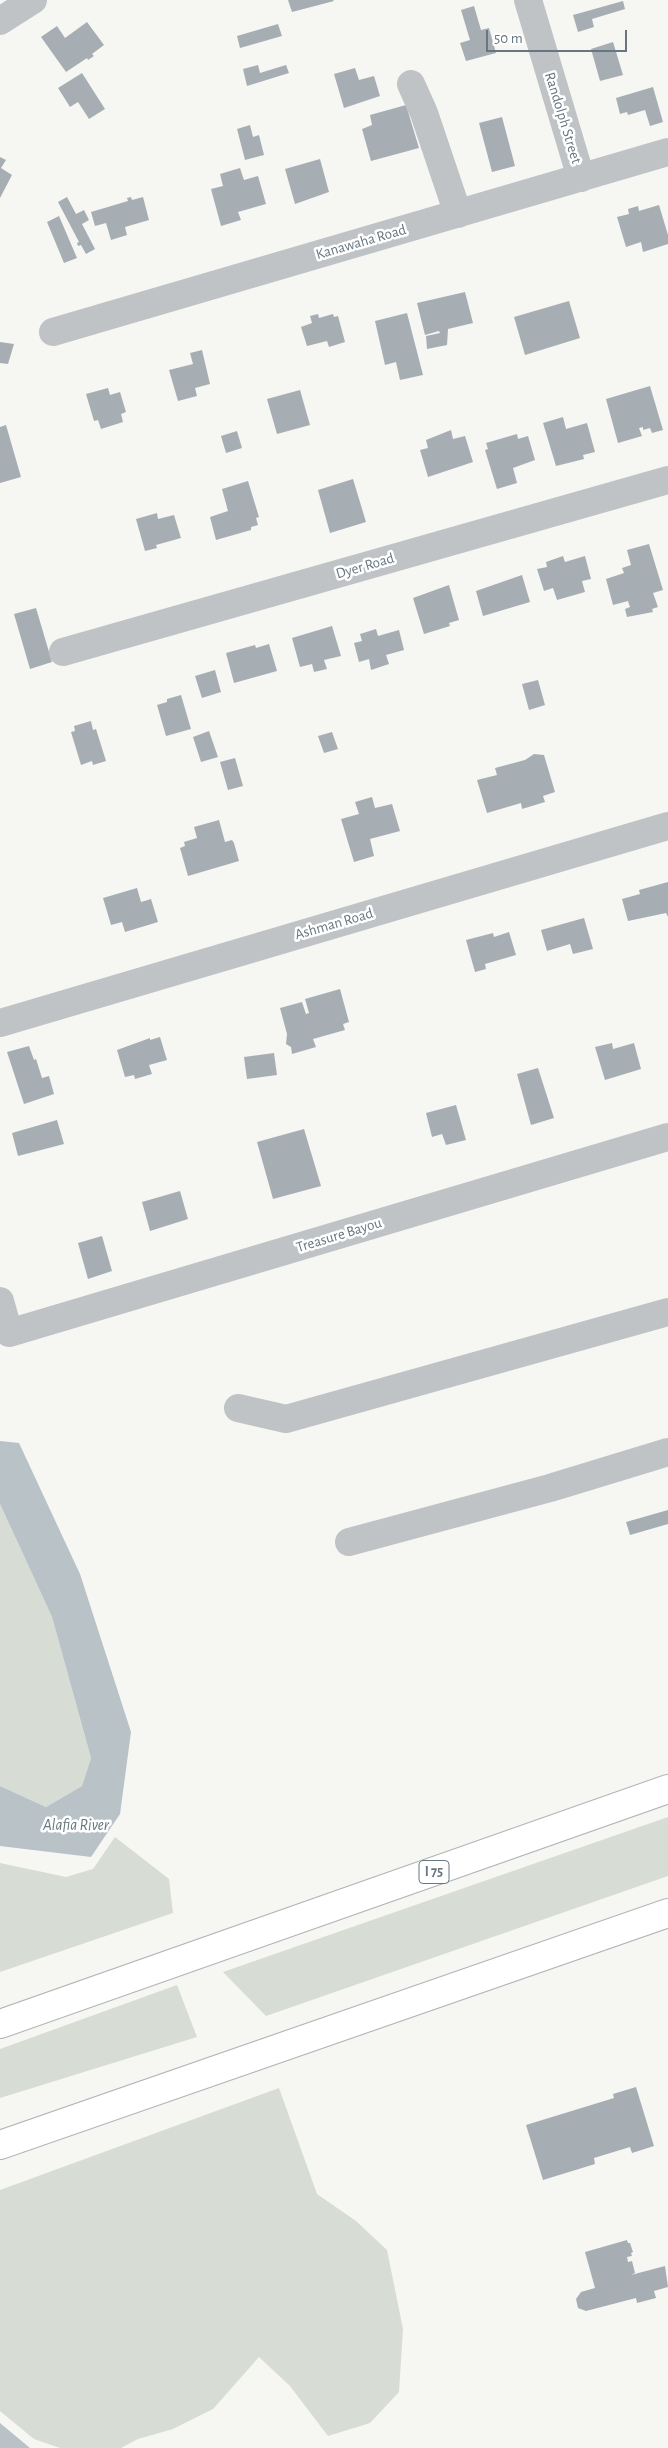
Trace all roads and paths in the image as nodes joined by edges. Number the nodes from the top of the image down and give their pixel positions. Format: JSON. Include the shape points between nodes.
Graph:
{"nodes":[{"id":1,"x":33,"y":0,"type":"edge"},
{"id":2,"x":528,"y":0,"type":"edge"},
{"id":3,"x":0,"y":21,"type":"edge"},
{"id":4,"x":410,"y":84,"type":"dead end"},
{"id":5,"x":668,"y":152,"type":"edge"},
{"id":6,"x":581,"y":178,"type":"junction"},
{"id":7,"x":458,"y":214,"type":"junction"},
{"id":8,"x":53,"y":332,"type":"dead end"},
{"id":9,"x":668,"y":480,"type":"edge"},
{"id":10,"x":63,"y":652,"type":"dead end"},
{"id":11,"x":668,"y":826,"type":"edge"},
{"id":12,"x":0,"y":1022,"type":"edge"},
{"id":13,"x":668,"y":1137,"type":"edge"},
{"id":14,"x":0,"y":1301,"type":"edge"},
{"id":15,"x":668,"y":1312,"type":"edge"},
{"id":16,"x":238,"y":1408,"type":"dead end"},
{"id":17,"x":668,"y":1452,"type":"edge"},
{"id":18,"x":349,"y":1542,"type":"dead end"},
{"id":19,"x":668,"y":1790,"type":"edge"},
{"id":20,"x":668,"y":1913,"type":"edge"},
{"id":21,"x":0,"y":2024,"type":"edge"},
{"id":22,"x":0,"y":2145,"type":"edge"}],
"edges":[{"from":1,"to":3,"type":"street"},
{"from":2,"to":6,"type":"street","name":"Randolph Street"},
{"from":4,"to":7,"type":"street","via":[[424,113]]},
{"from":5,"to":6,"type":"street","name":"Kanawaha Road"},
{"from":6,"to":7,"type":"street","name":"Kanawaha Road"},
{"from":7,"to":8,"type":"street","name":"Kanawaha Road"},
{"from":9,"to":10,"type":"street","name":"Dyer Road"},
{"from":11,"to":12,"type":"street","name":"Ashman Road"},
{"from":13,"to":14,"type":"street","name":"Treasure Bayou","via":[[9,1333]]},
{"from":15,"to":16,"type":"street","via":[[286,1419]]},
{"from":17,"to":18,"type":"street","via":[[550,1488]]},
{"from":19,"to":21,"type":"highway","number":"I 75"},
{"from":20,"to":22,"type":"highway"}]}
